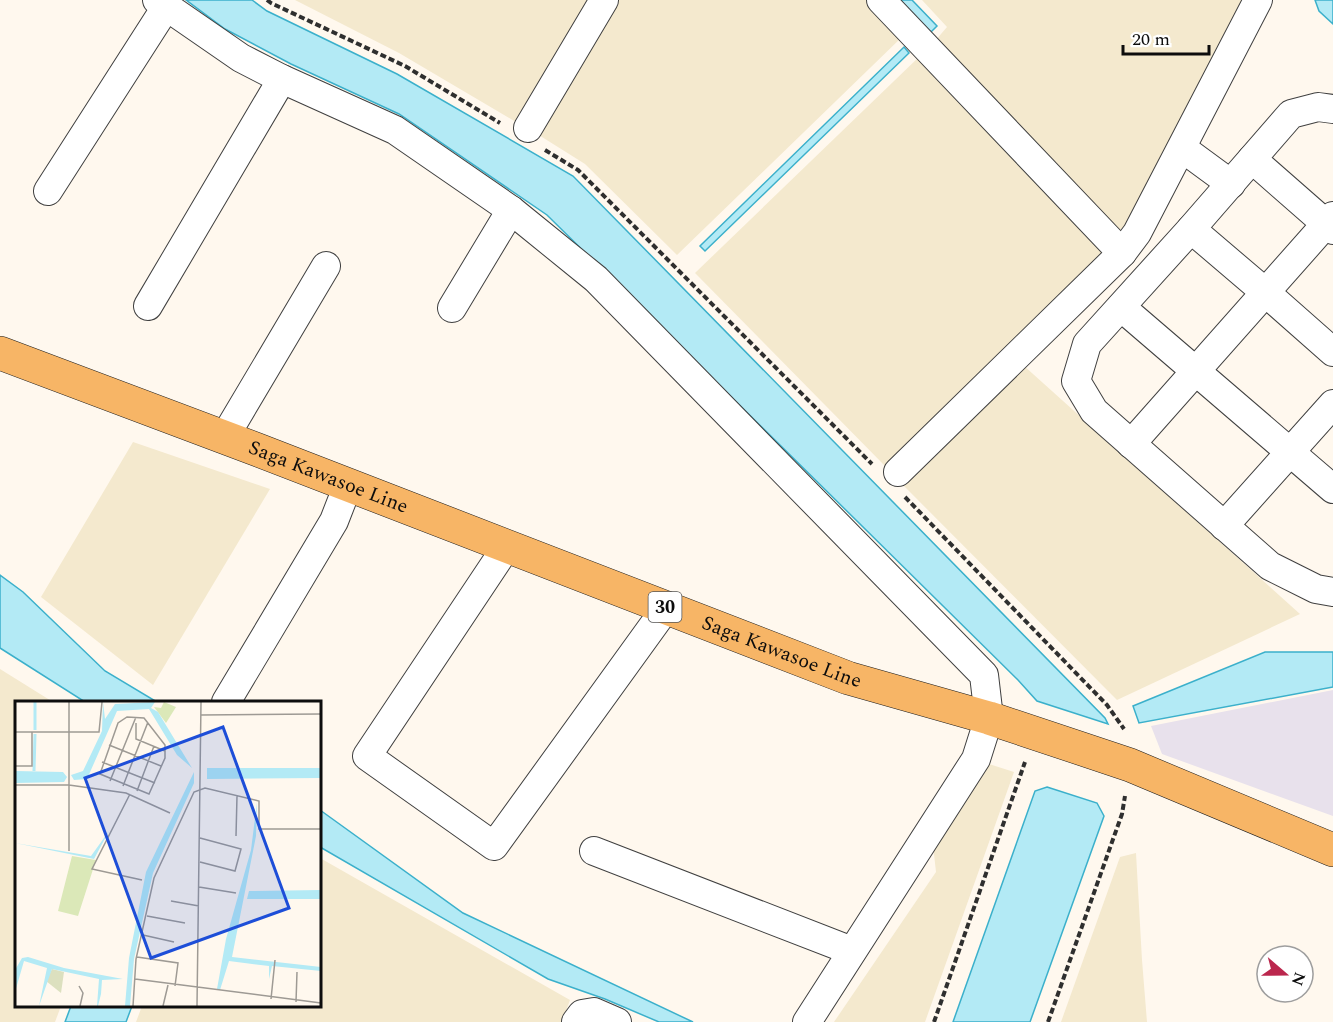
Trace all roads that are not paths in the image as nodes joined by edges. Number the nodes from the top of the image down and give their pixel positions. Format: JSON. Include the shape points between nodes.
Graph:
{"nodes":[{"id":1,"x":604,"y":0,"type":"edge"},
{"id":2,"x":881,"y":0,"type":"edge"},
{"id":3,"x":1258,"y":0,"type":"edge"},
{"id":4,"x":161,"y":3,"type":"edge"},
{"id":5,"x":282,"y":79,"type":"junction"},
{"id":6,"x":1333,"y":109,"type":"edge"},
{"id":7,"x":524,"y":133,"type":"road end"},
{"id":8,"x":1182,"y":148,"type":"junction"},
{"id":9,"x":1252,"y":159,"type":"junction"},
{"id":10,"x":1231,"y":184,"type":"junction"},
{"id":11,"x":48,"y":191,"type":"dead end"},
{"id":12,"x":511,"y":210,"type":"junction"},
{"id":13,"x":1331,"y":224,"type":"edge"},
{"id":14,"x":1191,"y":229,"type":"junction"},
{"id":15,"x":1122,"y":253,"type":"junction"},
{"id":16,"x":326,"y":266,"type":"dead end"},
{"id":17,"x":1265,"y":292,"type":"junction"},
{"id":18,"x":148,"y":306,"type":"dead end"},
{"id":19,"x":1120,"y":307,"type":"junction"},
{"id":20,"x":452,"y":308,"type":"dead end"},
{"id":21,"x":1333,"y":352,"type":"edge"},
{"id":22,"x":0,"y":353,"type":"edge"},
{"id":23,"x":1196,"y":370,"type":"junction"},
{"id":24,"x":1333,"y":404,"type":"edge"},
{"id":25,"x":224,"y":438,"type":"junction"},
{"id":26,"x":1131,"y":444,"type":"junction"},
{"id":27,"x":1290,"y":452,"type":"junction"},
{"id":28,"x":891,"y":478,"type":"road end"},
{"id":29,"x":348,"y":485,"type":"junction"},
{"id":30,"x":1332,"y":487,"type":"edge"},
{"id":31,"x":1224,"y":526,"type":"junction"},
{"id":32,"x":507,"y":546,"type":"junction"},
{"id":33,"x":1327,"y":584,"type":"edge"},
{"id":34,"x":666,"y":608,"type":"junction"},
{"id":35,"x":227,"y":701,"type":"edge"},
{"id":36,"x":988,"y":718,"type":"junction"},
{"id":37,"x":1333,"y":850,"type":"edge"},
{"id":38,"x":594,"y":851,"type":"dead end"},
{"id":39,"x":852,"y":951,"type":"junction"},
{"id":40,"x":576,"y":1022,"type":"edge"},
{"id":41,"x":617,"y":1022,"type":"edge"},
{"id":42,"x":807,"y":1022,"type":"edge"}],
"edges":[{"from":1,"to":7,"type":"street"},
{"from":2,"to":15,"type":"street"},
{"from":3,"to":8,"type":"street"},
{"from":4,"to":5,"type":"street","via":[[241,58]]},
{"from":4,"to":11,"type":"street"},
{"from":5,"to":12,"type":"street","via":[[395,130]]},
{"from":5,"to":18,"type":"street"},
{"from":6,"to":9,"type":"street","via":[[1318,107],[1291,114]]},
{"from":8,"to":10,"type":"street"},
{"from":8,"to":15,"type":"street","via":[[1137,233]]},
{"from":9,"to":10,"type":"street"},
{"from":9,"to":13,"type":"street"},
{"from":10,"to":14,"type":"street"},
{"from":12,"to":20,"type":"street"},
{"from":12,"to":36,"type":"street","via":[[596,279],[984,675]]},
{"from":13,"to":17,"type":"street"},
{"from":14,"to":17,"type":"street"},
{"from":14,"to":19,"type":"street"},
{"from":15,"to":28,"type":"street"},
{"from":16,"to":25,"type":"street"},
{"from":17,"to":21,"type":"street"},
{"from":17,"to":23,"type":"street"},
{"from":19,"to":23,"type":"street"},
{"from":19,"to":26,"type":"street","via":[[1087,344],[1076,381],[1094,411]]},
{"from":22,"to":25,"type":"main road","name":"Saga Kawasoe Line","number":"30"},
{"from":23,"to":26,"type":"street"},
{"from":23,"to":27,"type":"street"},
{"from":24,"to":27,"type":"street"},
{"from":25,"to":29,"type":"main road","name":"Saga Kawasoe Line","number":"30"},
{"from":26,"to":31,"type":"street"},
{"from":27,"to":30,"type":"street"},
{"from":27,"to":31,"type":"street"},
{"from":29,"to":32,"type":"main road","name":"Saga Kawasoe Line","number":"30"},
{"from":29,"to":35,"type":"street","via":[[334,521]]},
{"from":31,"to":33,"type":"street","via":[[1270,566]]},
{"from":32,"to":34,"type":"main road","name":"Saga Kawasoe Line","number":"30"},
{"from":32,"to":34,"type":"street","via":[[367,756],[494,846]]},
{"from":34,"to":36,"type":"main road","name":"Saga Kawasoe Line","number":"30","via":[[848,678]]},
{"from":36,"to":37,"type":"main road","name":"Saga Kawasoe Line","number":"30","via":[[1130,765]]},
{"from":36,"to":39,"type":"street","via":[[976,759]]},
{"from":38,"to":39,"type":"street"},
{"from":39,"to":42,"type":"street"},
{"from":40,"to":41,"type":"street","via":[[582,1014],[594,1012]]}]}
